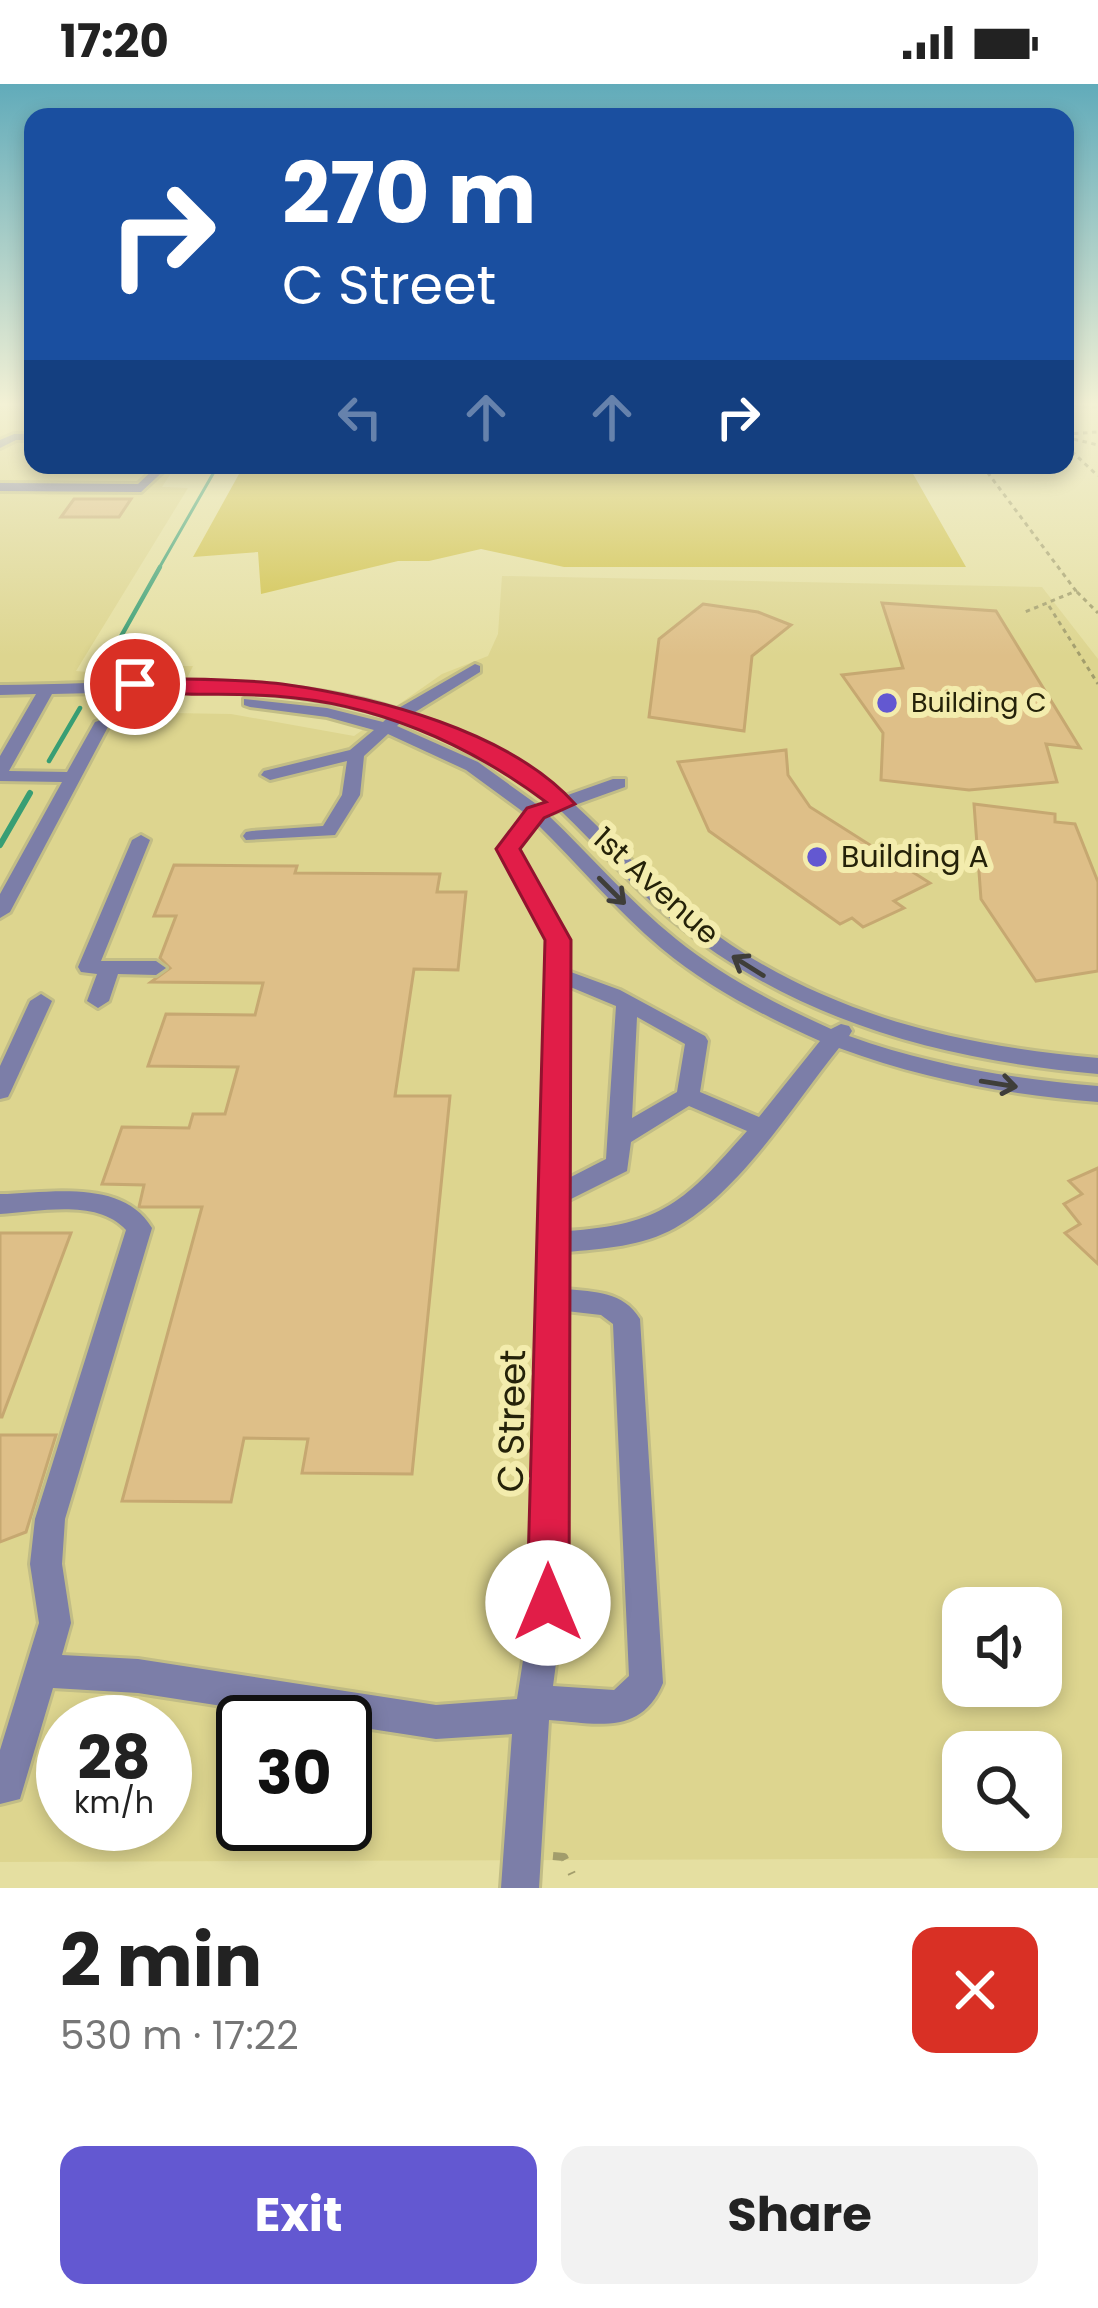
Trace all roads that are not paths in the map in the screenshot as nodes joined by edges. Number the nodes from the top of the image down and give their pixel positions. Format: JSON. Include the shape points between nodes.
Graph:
{"nodes":[{"id":1,"x":26,"y":487,"type":"edge"},
{"id":2,"x":142,"y":487,"type":"edge"},
{"id":3,"x":475,"y":669,"type":"dead end"},
{"id":4,"x":0,"y":690,"type":"edge"},
{"id":5,"x":46,"y":690,"type":"junction"},
{"id":6,"x":392,"y":721,"type":"junction"},
{"id":7,"x":101,"y":725,"type":"dead end"},
{"id":8,"x":7,"y":746,"type":"edge"},
{"id":9,"x":356,"y":754,"type":"junction"},
{"id":10,"x":0,"y":771,"type":"edge"},
{"id":11,"x":270,"y":775,"type":"dead end"},
{"id":12,"x":74,"y":777,"type":"junction"},
{"id":13,"x":620,"y":783,"type":"dead end"},
{"id":14,"x":549,"y":809,"type":"junction"},
{"id":15,"x":252,"y":836,"type":"dead end"},
{"id":16,"x":141,"y":840,"type":"dead end"},
{"id":17,"x":0,"y":913,"type":"edge"},
{"id":18,"x":110,"y":968,"type":"junction"},
{"id":19,"x":156,"y":968,"type":"dead end"},
{"id":20,"x":557,"y":976,"type":"junction"},
{"id":21,"x":41,"y":1001,"type":"dead end"},
{"id":22,"x":98,"y":1001,"type":"dead end"},
{"id":23,"x":627,"y":1003,"type":"junction"},
{"id":24,"x":853,"y":1017,"type":"junction"},
{"id":25,"x":834,"y":1039,"type":"junction"},
{"id":26,"x":1098,"y":1066,"type":"edge"},
{"id":27,"x":0,"y":1091,"type":"edge"},
{"id":28,"x":1098,"y":1094,"type":"edge"},
{"id":29,"x":688,"y":1096,"type":"junction"},
{"id":30,"x":760,"y":1126,"type":"junction"},
{"id":31,"x":620,"y":1137,"type":"junction"},
{"id":32,"x":555,"y":1196,"type":"junction"},
{"id":33,"x":0,"y":1204,"type":"edge"},
{"id":34,"x":554,"y":1242,"type":"junction"},
{"id":35,"x":552,"y":1299,"type":"junction"},
{"id":36,"x":42,"y":1671,"type":"junction"},
{"id":37,"x":533,"y":1709,"type":"junction"},
{"id":38,"x":0,"y":1786,"type":"edge"},
{"id":39,"x":520,"y":1888,"type":"edge"}],
"edges":[{"from":1,"to":2,"type":"street"},
{"from":3,"to":6,"type":"street"},
{"from":4,"to":5,"type":"street","name":"1st Avenue"},
{"from":5,"to":6,"type":"street","name":"1st Avenue","via":[[272,704]]},
{"from":5,"to":8,"type":"street"},
{"from":6,"to":9,"type":"street"},
{"from":6,"to":14,"type":"street","name":"1st Avenue"},
{"from":6,"to":14,"type":"street","name":"1st Avenue","via":[[498,756]]},
{"from":7,"to":12,"type":"street"},
{"from":8,"to":10,"type":"street"},
{"from":9,"to":11,"type":"street"},
{"from":9,"to":15,"type":"street","via":[[351,795],[329,831]]},
{"from":10,"to":12,"type":"street"},
{"from":12,"to":17,"type":"street"},
{"from":13,"to":14,"type":"street"},
{"from":14,"to":20,"type":"street","name":"C Street","via":[[508,849],[558,940]]},
{"from":24,"to":14,"type":"street","name":"1st Avenue","one_way":true,"via":[[710,941]]},
{"from":14,"to":25,"type":"street","name":"1st Avenue","one_way":true,"via":[[682,955],[778,1015]]},
{"from":16,"to":18,"type":"street","via":[[88,967]]},
{"from":18,"to":19,"type":"street"},
{"from":18,"to":22,"type":"street"},
{"from":20,"to":23,"type":"street"},
{"from":20,"to":32,"type":"street","name":"C Street"},
{"from":21,"to":27,"type":"street"},
{"from":23,"to":29,"type":"street","via":[[697,1041]]},
{"from":23,"to":31,"type":"street"},
{"from":24,"to":25,"type":"street"},
{"from":24,"to":26,"type":"street","name":"1st Avenue","via":[[977,1053]]},
{"from":25,"to":28,"type":"street","name":"1st Avenue","one_way":true,"via":[[975,1080]]},
{"from":25,"to":30,"type":"street"},
{"from":29,"to":30,"type":"street"},
{"from":29,"to":31,"type":"street"},
{"from":30,"to":34,"type":"street","via":[[699,1201],[664,1222]]},
{"from":31,"to":32,"type":"street","via":[[618,1164]]},
{"from":32,"to":34,"type":"street","name":"C Street"},
{"from":33,"to":36,"type":"street","via":[[111,1204],[140,1228],[50,1519],[46,1564],[55,1624]]},
{"from":34,"to":35,"type":"street","name":"C Street"},
{"from":35,"to":37,"type":"street","name":"C Street","via":[[548,1603]]},
{"from":35,"to":37,"type":"street","via":[[608,1304],[626,1319],[646,1683],[620,1707]]},
{"from":36,"to":37,"type":"street","via":[[138,1676],[436,1722]]},
{"from":36,"to":38,"type":"street","via":[[8,1786]]},
{"from":37,"to":39,"type":"street","name":"C Street"}]}
